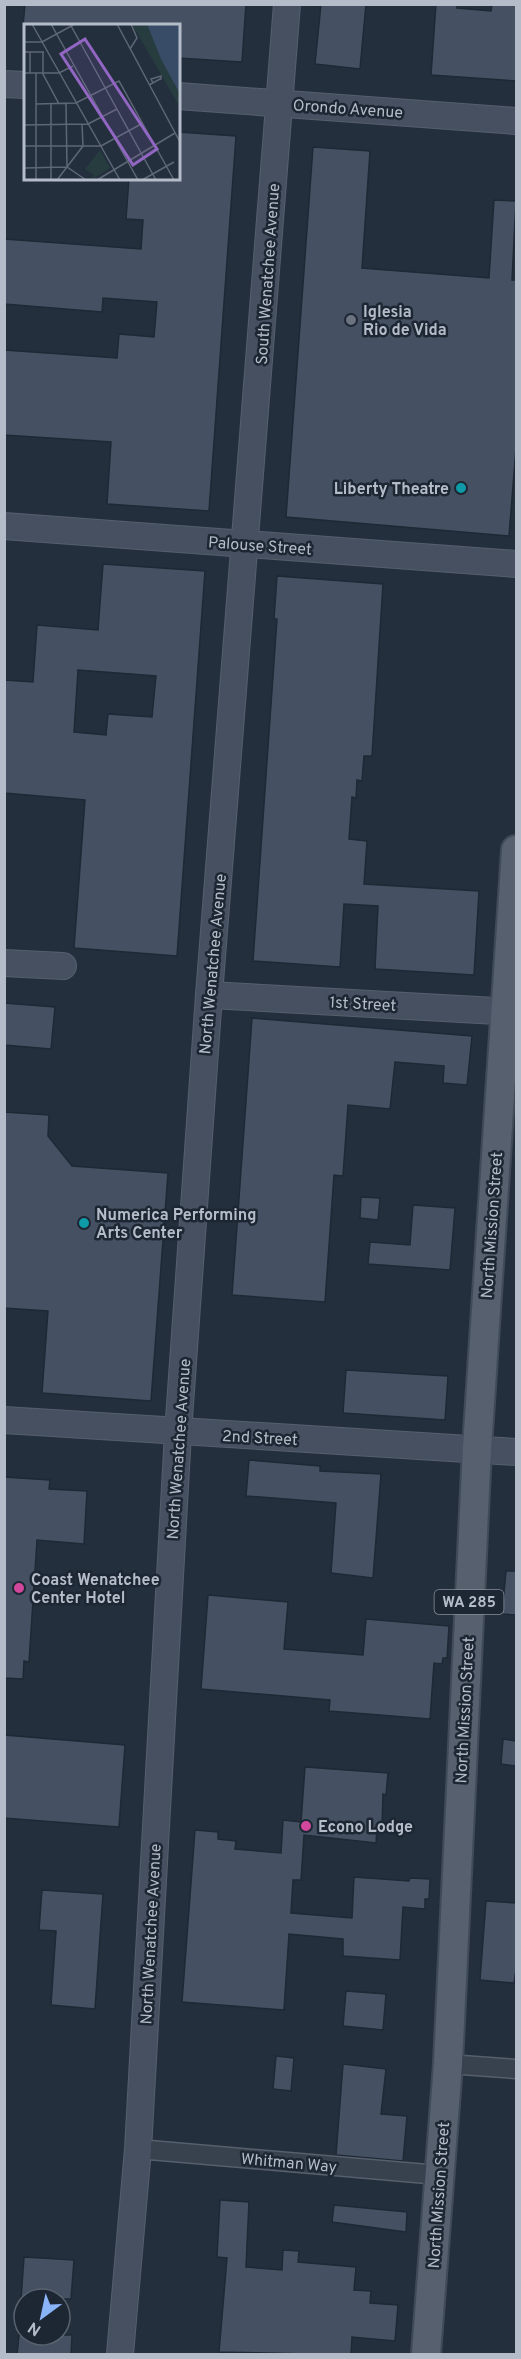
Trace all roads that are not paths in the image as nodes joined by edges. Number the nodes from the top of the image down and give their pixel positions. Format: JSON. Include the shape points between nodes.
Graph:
{"nodes":[{"id":1,"x":287,"y":4,"type":"edge"},
{"id":2,"x":4,"y":84,"type":"edge"},
{"id":3,"x":24,"y":85,"type":"edge"},
{"id":4,"x":180,"y":96,"type":"edge"},
{"id":5,"x":280,"y":102,"type":"junction"},
{"id":6,"x":516,"y":121,"type":"edge"},
{"id":7,"x":4,"y":526,"type":"edge"},
{"id":8,"x":247,"y":544,"type":"junction"},
{"id":9,"x":516,"y":564,"type":"edge"},
{"id":10,"x":516,"y":850,"type":"edge"},
{"id":11,"x":4,"y":963,"type":"edge"},
{"id":12,"x":63,"y":966,"type":"dead end"},
{"id":13,"x":209,"y":995,"type":"junction"},
{"id":14,"x":511,"y":1011,"type":"edge"},
{"id":15,"x":4,"y":1420,"type":"edge"},
{"id":16,"x":178,"y":1433,"type":"junction"},
{"id":17,"x":477,"y":1448,"type":"junction"},
{"id":18,"x":516,"y":1452,"type":"edge"},
{"id":19,"x":448,"y":2064,"type":"junction"},
{"id":20,"x":516,"y":2069,"type":"edge"},
{"id":21,"x":138,"y":2149,"type":"junction"},
{"id":22,"x":439,"y":2175,"type":"junction"},
{"id":23,"x":120,"y":2355,"type":"edge"},
{"id":24,"x":426,"y":2355,"type":"edge"}],
"edges":[{"from":1,"to":5,"type":"main road","name":"South Wenatchee Avenue"},
{"from":2,"to":3,"type":"main road"},
{"from":4,"to":5,"type":"main road","name":"Orondo Avenue"},
{"from":5,"to":6,"type":"main road","name":"Orondo Avenue"},
{"from":5,"to":8,"type":"main road","name":"South Wenatchee Avenue"},
{"from":7,"to":8,"type":"main road","name":"Palouse Street"},
{"from":8,"to":9,"type":"main road","name":"Palouse Street"},
{"from":8,"to":13,"type":"main road","name":"North Wenatchee Avenue"},
{"from":10,"to":14,"type":"main road","name":"North Mission Street","number":"WA 285"},
{"from":11,"to":12,"type":"main road"},
{"from":13,"to":14,"type":"main road","name":"1st Street"},
{"from":13,"to":16,"type":"main road","name":"North Wenatchee Avenue"},
{"from":14,"to":17,"type":"main road","name":"North Mission Street","number":"WA 285"},
{"from":15,"to":16,"type":"main road","name":"2nd Street"},
{"from":16,"to":17,"type":"main road","name":"2nd Street"},
{"from":16,"to":21,"type":"main road","name":"North Wenatchee Avenue"},
{"from":17,"to":18,"type":"main road","name":"2nd Street"},
{"from":17,"to":19,"type":"main road","name":"North Mission Street","number":"WA 285"},
{"from":19,"to":20,"type":"street"},
{"from":19,"to":22,"type":"main road","name":"North Mission Street","number":"WA 285"},
{"from":21,"to":22,"type":"street","name":"Whitman Way"},
{"from":21,"to":23,"type":"main road","name":"North Wenatchee Avenue"},
{"from":22,"to":24,"type":"main road","name":"North Mission Street","number":"WA 285"}]}
